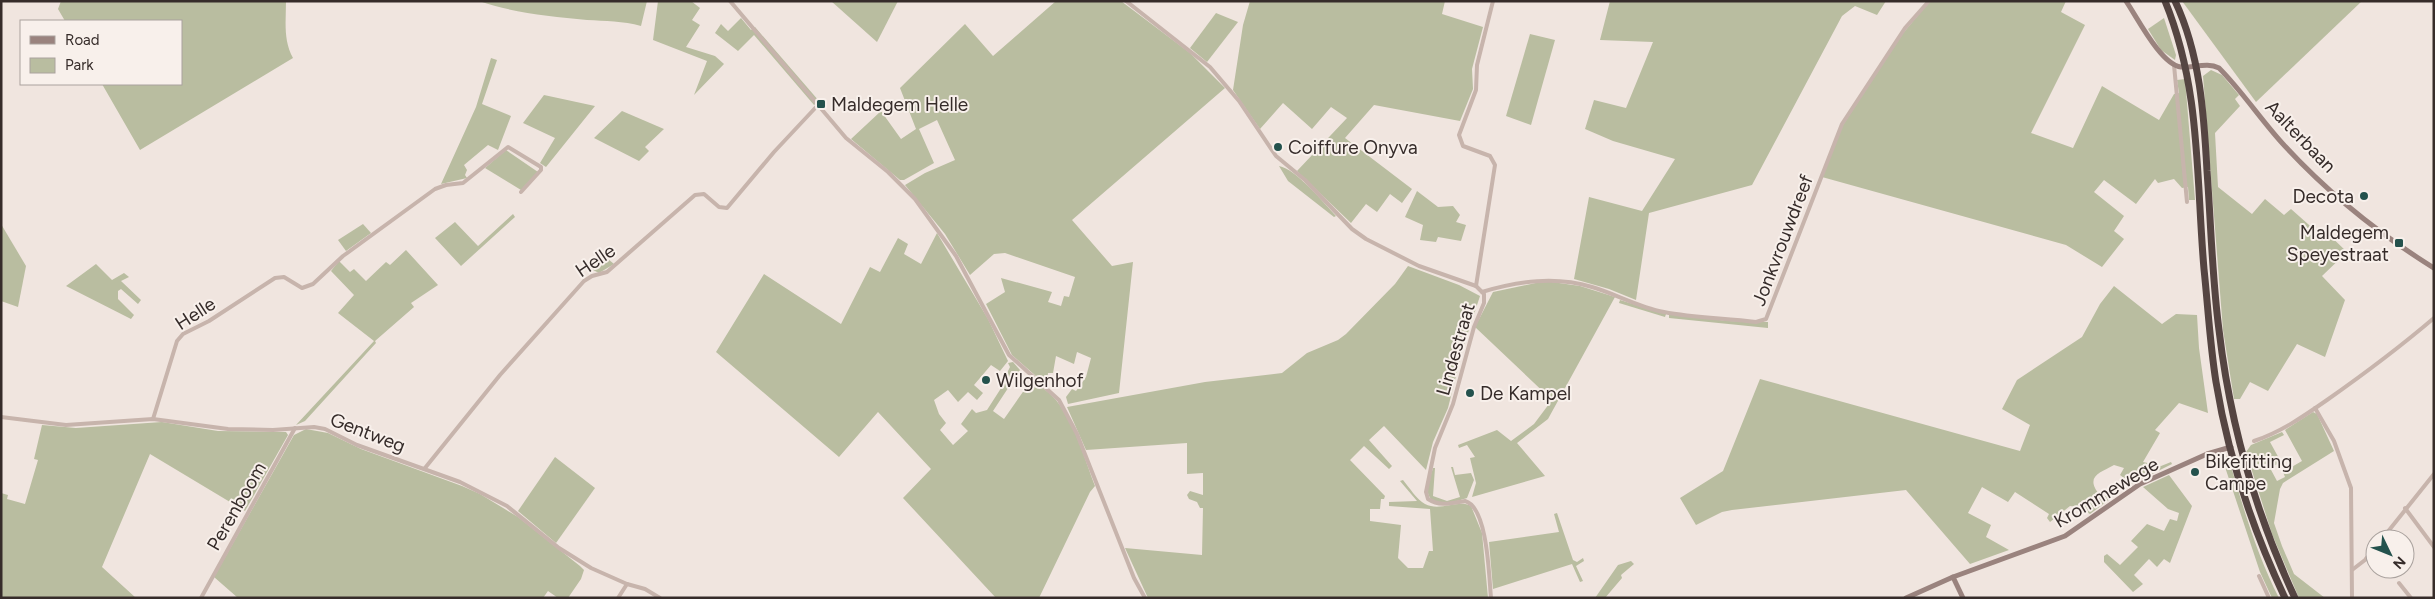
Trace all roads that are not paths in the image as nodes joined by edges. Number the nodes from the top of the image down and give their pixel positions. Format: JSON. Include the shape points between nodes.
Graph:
{"nodes":[{"id":1,"x":730,"y":1,"type":"edge"},
{"id":2,"x":1126,"y":1,"type":"edge"},
{"id":3,"x":1493,"y":1,"type":"edge"},
{"id":4,"x":1929,"y":1,"type":"edge"},
{"id":5,"x":2126,"y":1,"type":"edge"},
{"id":6,"x":2165,"y":1,"type":"edge"},
{"id":7,"x":2175,"y":1,"type":"edge"},
{"id":8,"x":2174,"y":64,"type":"junction"},
{"id":9,"x":2187,"y":66,"type":"junction"},
{"id":10,"x":2196,"y":66,"type":"junction"},
{"id":11,"x":818,"y":104,"type":"junction"},
{"id":12,"x":521,"y":192,"type":"dead end"},
{"id":13,"x":2187,"y":202,"type":"dead end"},
{"id":14,"x":2434,"y":268,"type":"edge"},
{"id":15,"x":1476,"y":286,"type":"junction"},
{"id":16,"x":1482,"y":292,"type":"junction"},
{"id":17,"x":2434,"y":318,"type":"edge"},
{"id":18,"x":2315,"y":408,"type":"junction"},
{"id":19,"x":1,"y":417,"type":"edge"},
{"id":20,"x":153,"y":419,"type":"junction"},
{"id":21,"x":294,"y":428,"type":"junction"},
{"id":22,"x":2254,"y":441,"type":"dead end"},
{"id":23,"x":2239,"y":445,"type":"junction"},
{"id":24,"x":2231,"y":447,"type":"junction"},
{"id":25,"x":425,"y":468,"type":"junction"},
{"id":26,"x":2434,"y":474,"type":"edge"},
{"id":27,"x":2405,"y":508,"type":"junction"},
{"id":28,"x":2389,"y":529,"type":"edge"},
{"id":29,"x":2434,"y":547,"type":"edge"},
{"id":30,"x":2365,"y":560,"type":"edge"},
{"id":31,"x":2352,"y":570,"type":"junction"},
{"id":32,"x":2259,"y":576,"type":"dead end"},
{"id":33,"x":1953,"y":577,"type":"junction"},
{"id":34,"x":2399,"y":583,"type":"dead end"},
{"id":35,"x":627,"y":584,"type":"junction"},
{"id":36,"x":201,"y":598,"type":"edge"},
{"id":37,"x":618,"y":598,"type":"edge"},
{"id":38,"x":660,"y":598,"type":"edge"},
{"id":39,"x":1145,"y":598,"type":"edge"},
{"id":40,"x":1492,"y":598,"type":"edge"},
{"id":41,"x":1906,"y":598,"type":"edge"},
{"id":42,"x":1963,"y":598,"type":"edge"},
{"id":43,"x":2269,"y":598,"type":"edge"},
{"id":44,"x":2285,"y":598,"type":"edge"},
{"id":45,"x":2295,"y":598,"type":"edge"},
{"id":46,"x":2352,"y":598,"type":"edge"},
{"id":47,"x":2411,"y":598,"type":"edge"}],
"edges":[{"from":1,"to":11,"type":"street"},
{"from":2,"to":15,"type":"street","via":[[1210,67],[1276,156],[1305,180],[1352,229],[1419,266]]},
{"from":3,"to":15,"type":"street","name":"Lindestraat","via":[[1477,65],[1476,90],[1459,135],[1463,146],[1490,156],[1495,165]]},
{"from":4,"to":16,"type":"street","name":"Jonkvrouwdreef","via":[[1905,28],[1842,124],[1766,319],[1756,322],[1665,313],[1592,287],[1554,280],[1527,281]]},
{"from":5,"to":8,"type":"street","via":[[2160,53]]},
{"from":6,"to":9,"type":"highway"},
{"from":7,"to":10,"type":"highway"},
{"from":8,"to":9,"type":"street","name":"Aalterbaan"},
{"from":8,"to":13,"type":"street"},
{"from":9,"to":10,"type":"street","name":"Aalterbaan"},
{"from":9,"to":24,"type":"highway","via":[[2212,355]]},
{"from":10,"to":14,"type":"street","name":"Aalterbaan","via":[[2219,68],[2272,132],[2322,182],[2386,236]]},
{"from":10,"to":23,"type":"highway","via":[[2204,119],[2219,329]]},
{"from":11,"to":25,"type":"street","name":"Helle","via":[[727,208],[704,194],[695,195],[607,272],[584,281],[500,375]]},
{"from":11,"to":39,"type":"street","via":[[853,144],[915,199],[956,256],[1009,355],[1059,400],[1077,434],[1134,578]]},
{"from":12,"to":20,"type":"street","name":"Helle","via":[[541,167],[508,147],[463,182],[435,189],[343,256],[314,284],[302,288],[284,277],[275,278],[183,334],[177,341]]},
{"from":15,"to":16,"type":"street","name":"Lindestraat"},
{"from":16,"to":40,"type":"street","name":"Lindestraat","via":[[1484,303],[1474,326],[1450,413],[1435,448],[1426,492],[1428,499],[1435,503],[1465,501],[1473,506],[1484,532]]},
{"from":17,"to":18,"type":"street"},
{"from":18,"to":22,"type":"street","via":[[2286,427]]},
{"from":18,"to":31,"type":"street","via":[[2334,441],[2351,488]]},
{"from":19,"to":20,"type":"street","name":"Gentweg","via":[[66,425]]},
{"from":20,"to":21,"type":"street","name":"Gentweg","via":[[228,428]]},
{"from":21,"to":25,"type":"street","name":"Gentweg","via":[[325,429],[357,445]]},
{"from":21,"to":36,"type":"street","name":"Perenboom"},
{"from":23,"to":24,"type":"street","name":"Krommewege"},
{"from":23,"to":45,"type":"highway","via":[[2257,504]]},
{"from":24,"to":33,"type":"street","name":"Krommewege","via":[[2207,454],[2140,484],[2065,536]]},
{"from":24,"to":44,"type":"highway","via":[[2254,524]]},
{"from":25,"to":35,"type":"street","name":"Gentweg","via":[[506,506],[559,548],[591,568]]},
{"from":26,"to":27,"type":"street"},
{"from":27,"to":28,"type":"street"},
{"from":27,"to":29,"type":"street"},
{"from":30,"to":31,"type":"street"},
{"from":31,"to":46,"type":"street"},
{"from":32,"to":43,"type":"street"},
{"from":33,"to":41,"type":"street","name":"Krommewege"},
{"from":33,"to":42,"type":"street"},
{"from":34,"to":47,"type":"street"},
{"from":35,"to":37,"type":"street"},
{"from":35,"to":38,"type":"street","name":"Gentweg","via":[[645,588]]}]}
